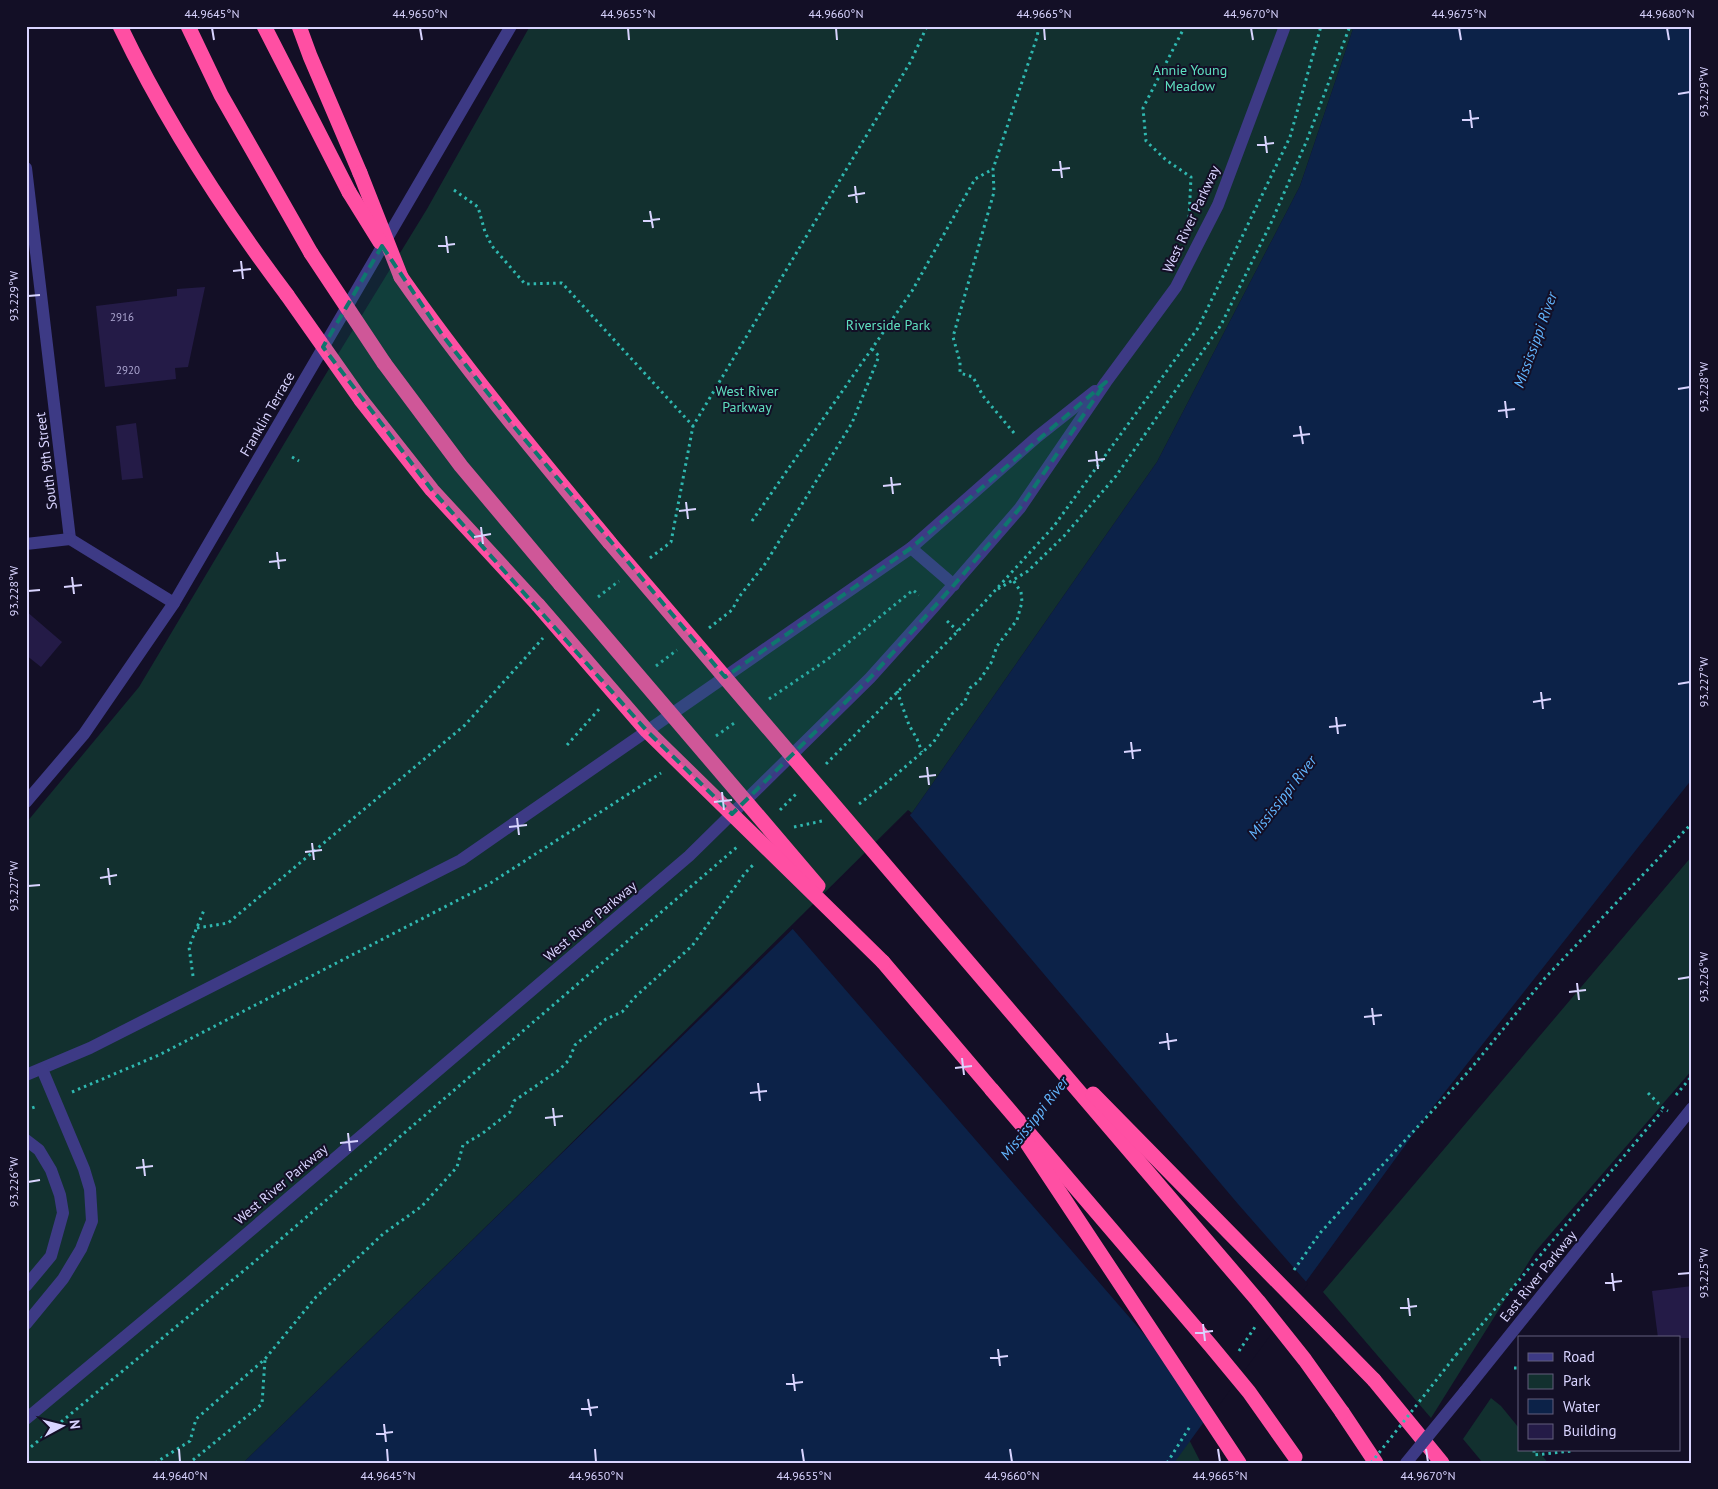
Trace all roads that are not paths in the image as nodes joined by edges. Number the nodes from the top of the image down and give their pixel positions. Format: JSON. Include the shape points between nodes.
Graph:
{"nodes":[{"id":1,"x":120,"y":26,"type":"edge"},
{"id":2,"x":188,"y":26,"type":"edge"},
{"id":3,"x":264,"y":26,"type":"edge"},
{"id":4,"x":299,"y":26,"type":"edge"},
{"id":5,"x":511,"y":26,"type":"edge"},
{"id":6,"x":1285,"y":26,"type":"edge"},
{"id":7,"x":26,"y":168,"type":"edge"},
{"id":8,"x":401,"y":277,"type":"junction"},
{"id":9,"x":1106,"y":382,"type":"junction"},
{"id":10,"x":70,"y":539,"type":"junction"},
{"id":11,"x":26,"y":544,"type":"edge"},
{"id":12,"x":911,"y":548,"type":"junction"},
{"id":13,"x":954,"y":585,"type":"junction"},
{"id":14,"x":174,"y":603,"type":"junction"},
{"id":15,"x":26,"y":802,"type":"edge"},
{"id":16,"x":883,"y":962,"type":"junction"},
{"id":17,"x":1003,"y":1002,"type":"junction"},
{"id":18,"x":42,"y":1069,"type":"junction"},
{"id":19,"x":26,"y":1076,"type":"edge"},
{"id":20,"x":992,"y":1090,"type":"junction"},
{"id":21,"x":1692,"y":1108,"type":"edge"},
{"id":22,"x":26,"y":1140,"type":"edge"},
{"id":23,"x":26,"y":1286,"type":"edge"},
{"id":24,"x":26,"y":1324,"type":"edge"},
{"id":25,"x":26,"y":1419,"type":"edge"},
{"id":26,"x":1297,"y":1460,"type":"edge"},
{"id":27,"x":1239,"y":1463,"type":"edge"},
{"id":28,"x":1376,"y":1463,"type":"edge"},
{"id":29,"x":1406,"y":1463,"type":"edge"},
{"id":30,"x":1442,"y":1463,"type":"edge"}],
"edges":[{"from":1,"to":16,"type":"highway","bridge":true,"via":[[160,104],[256,254],[361,400],[432,490],[538,605],[647,731]]},
{"from":2,"to":16,"type":"highway","bridge":true,"via":[[221,95],[311,253],[384,364],[461,466]]},
{"from":3,"to":8,"type":"highway","bridge":true,"via":[[349,192]]},
{"from":4,"to":8,"type":"highway","bridge":true},
{"from":5,"to":14,"type":"street","name":"Franklin Terrace"},
{"from":6,"to":9,"type":"street","name":"West River Parkway","via":[[1218,205],[1176,286]]},
{"from":7,"to":10,"type":"street","name":"South 9th Street"},
{"from":8,"to":17,"type":"highway","bridge":true,"via":[[516,429],[610,543]]},
{"from":9,"to":12,"type":"street","name":"West River Parkway","via":[[1025,447]]},
{"from":9,"to":13,"type":"street","name":"West River Parkway","via":[[1020,508]]},
{"from":10,"to":11,"type":"street"},
{"from":10,"to":14,"type":"street"},
{"from":12,"to":13,"type":"street"},
{"from":12,"to":18,"type":"street","name":"West River Parkway","via":[[461,860],[90,1048]]},
{"from":13,"to":25,"type":"street","name":"West River Parkway","via":[[870,678],[689,856]]},
{"from":14,"to":15,"type":"street","name":"Franklin Terrace","via":[[84,734]]},
{"from":16,"to":20,"type":"highway"},
{"from":17,"to":28,"type":"highway","bridge":true,"via":[[1258,1301],[1305,1360]]},
{"from":17,"to":30,"type":"highway","bridge":true,"via":[[1374,1380]]},
{"from":18,"to":19,"type":"street","name":"West River Parkway"},
{"from":18,"to":24,"type":"street","via":[[84,1169],[90,1189],[92,1221],[81,1249],[63,1279]]},
{"from":20,"to":26,"type":"highway","bridge":true,"via":[[1249,1392]]},
{"from":20,"to":27,"type":"highway","bridge":true},
{"from":21,"to":29,"type":"street","name":"East River Parkway","bridge":true},
{"from":22,"to":23,"type":"street","via":[[39,1150],[51,1170],[63,1213],[51,1256]]}]}
